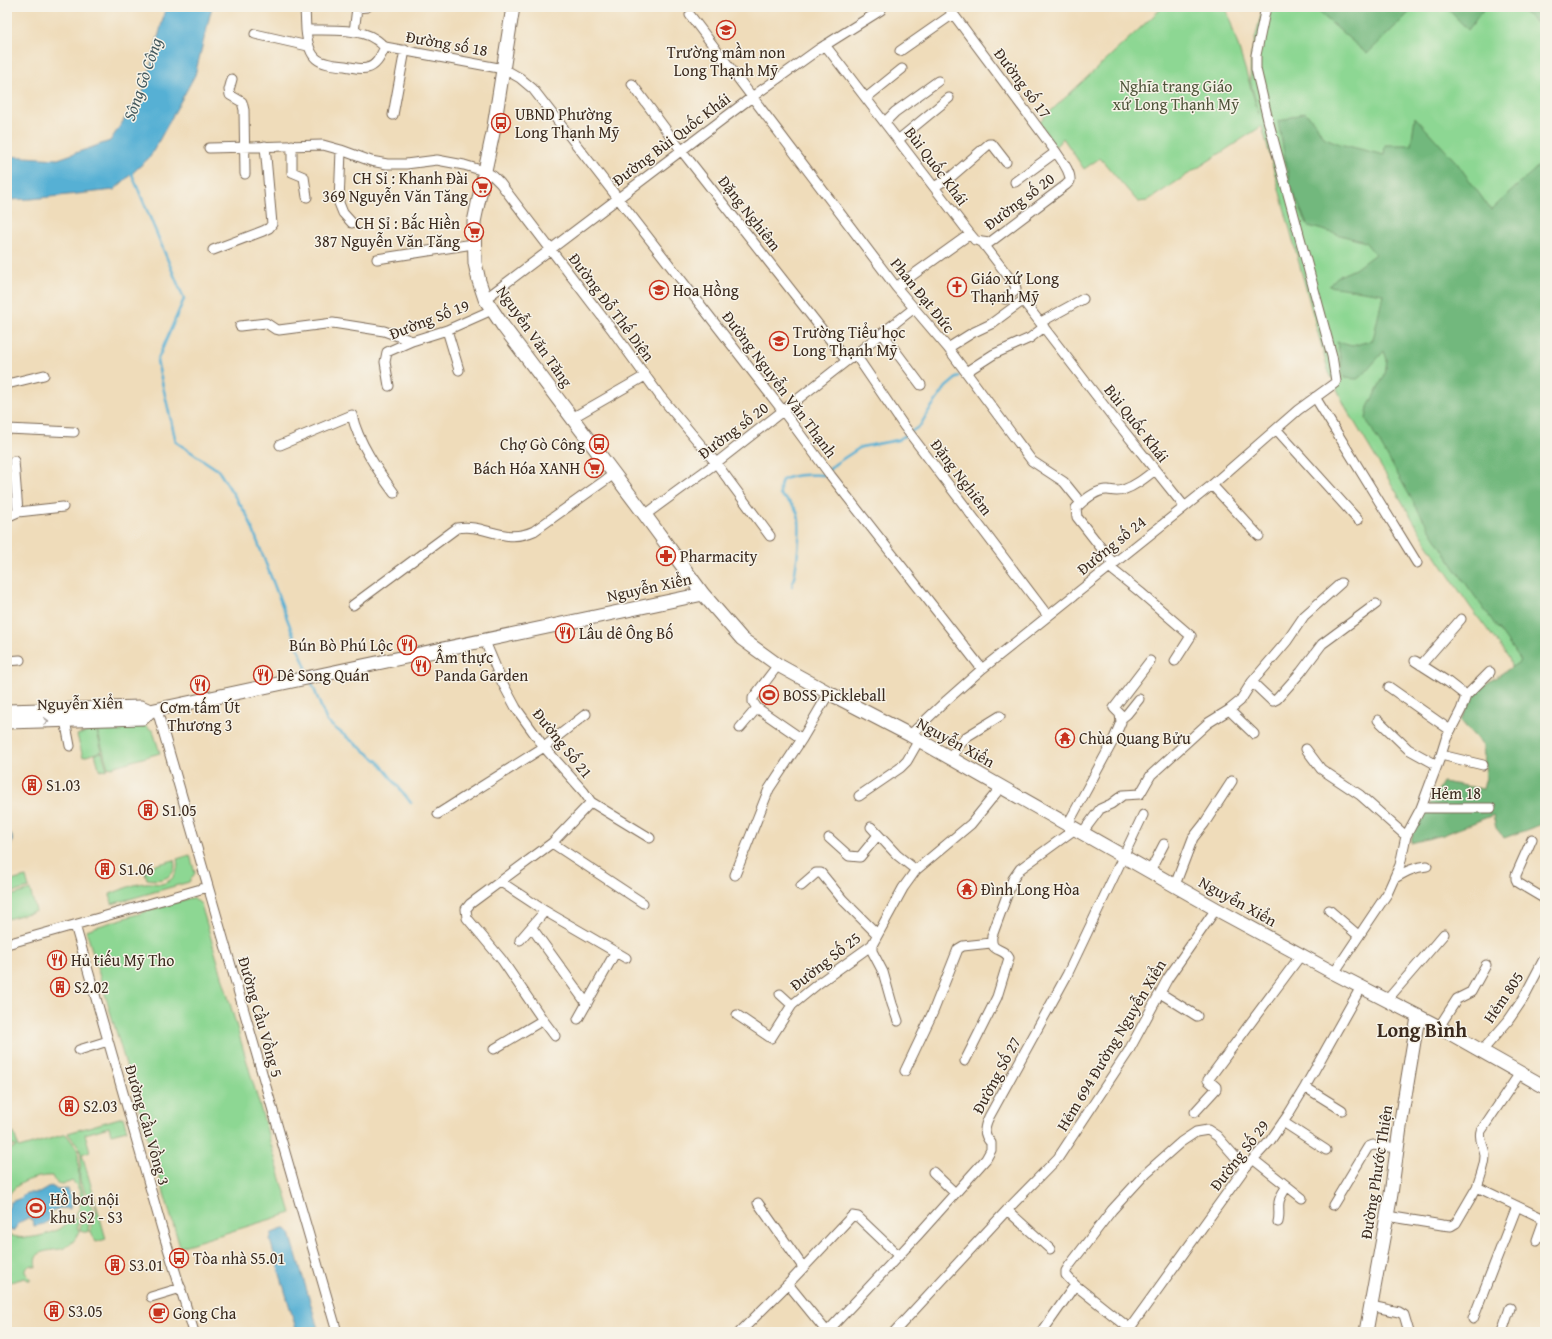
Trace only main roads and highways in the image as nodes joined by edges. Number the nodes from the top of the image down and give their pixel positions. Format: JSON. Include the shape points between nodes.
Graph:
{"nodes":[{"id":1,"x":513,"y":7,"type":"edge"},
{"id":2,"x":703,"y":594,"type":"junction"},
{"id":3,"x":154,"y":710,"type":"junction"},
{"id":4,"x":7,"y":711,"type":"edge"},
{"id":5,"x":7,"y":722,"type":"edge"},
{"id":6,"x":1418,"y":1017,"type":"junction"},
{"id":7,"x":1545,"y":1087,"type":"edge"},
{"id":8,"x":1366,"y":1332,"type":"edge"}],
"edges":[{"from":1,"to":2,"type":"main road","name":"Nguyễn Văn Tăng","via":[[493,133],[474,222],[474,262],[485,298]]},
{"from":2,"to":3,"type":"main road","name":"Nguyễn Xiển"},
{"from":2,"to":6,"type":"main road","name":"Nguyễn Xiển","via":[[742,639],[778,665],[915,738],[1216,909]]},
{"from":3,"to":4,"type":"main road","name":"Nguyễn Xiển","via":[[141,707]]},
{"from":5,"to":3,"type":"main road","name":"Nguyễn Xiển","one_way":true,"via":[[143,718]]},
{"from":6,"to":7,"type":"main road","name":"Nguyễn Xiển"},
{"from":6,"to":8,"type":"main road","name":"Đường Phước Thiện"}]}
